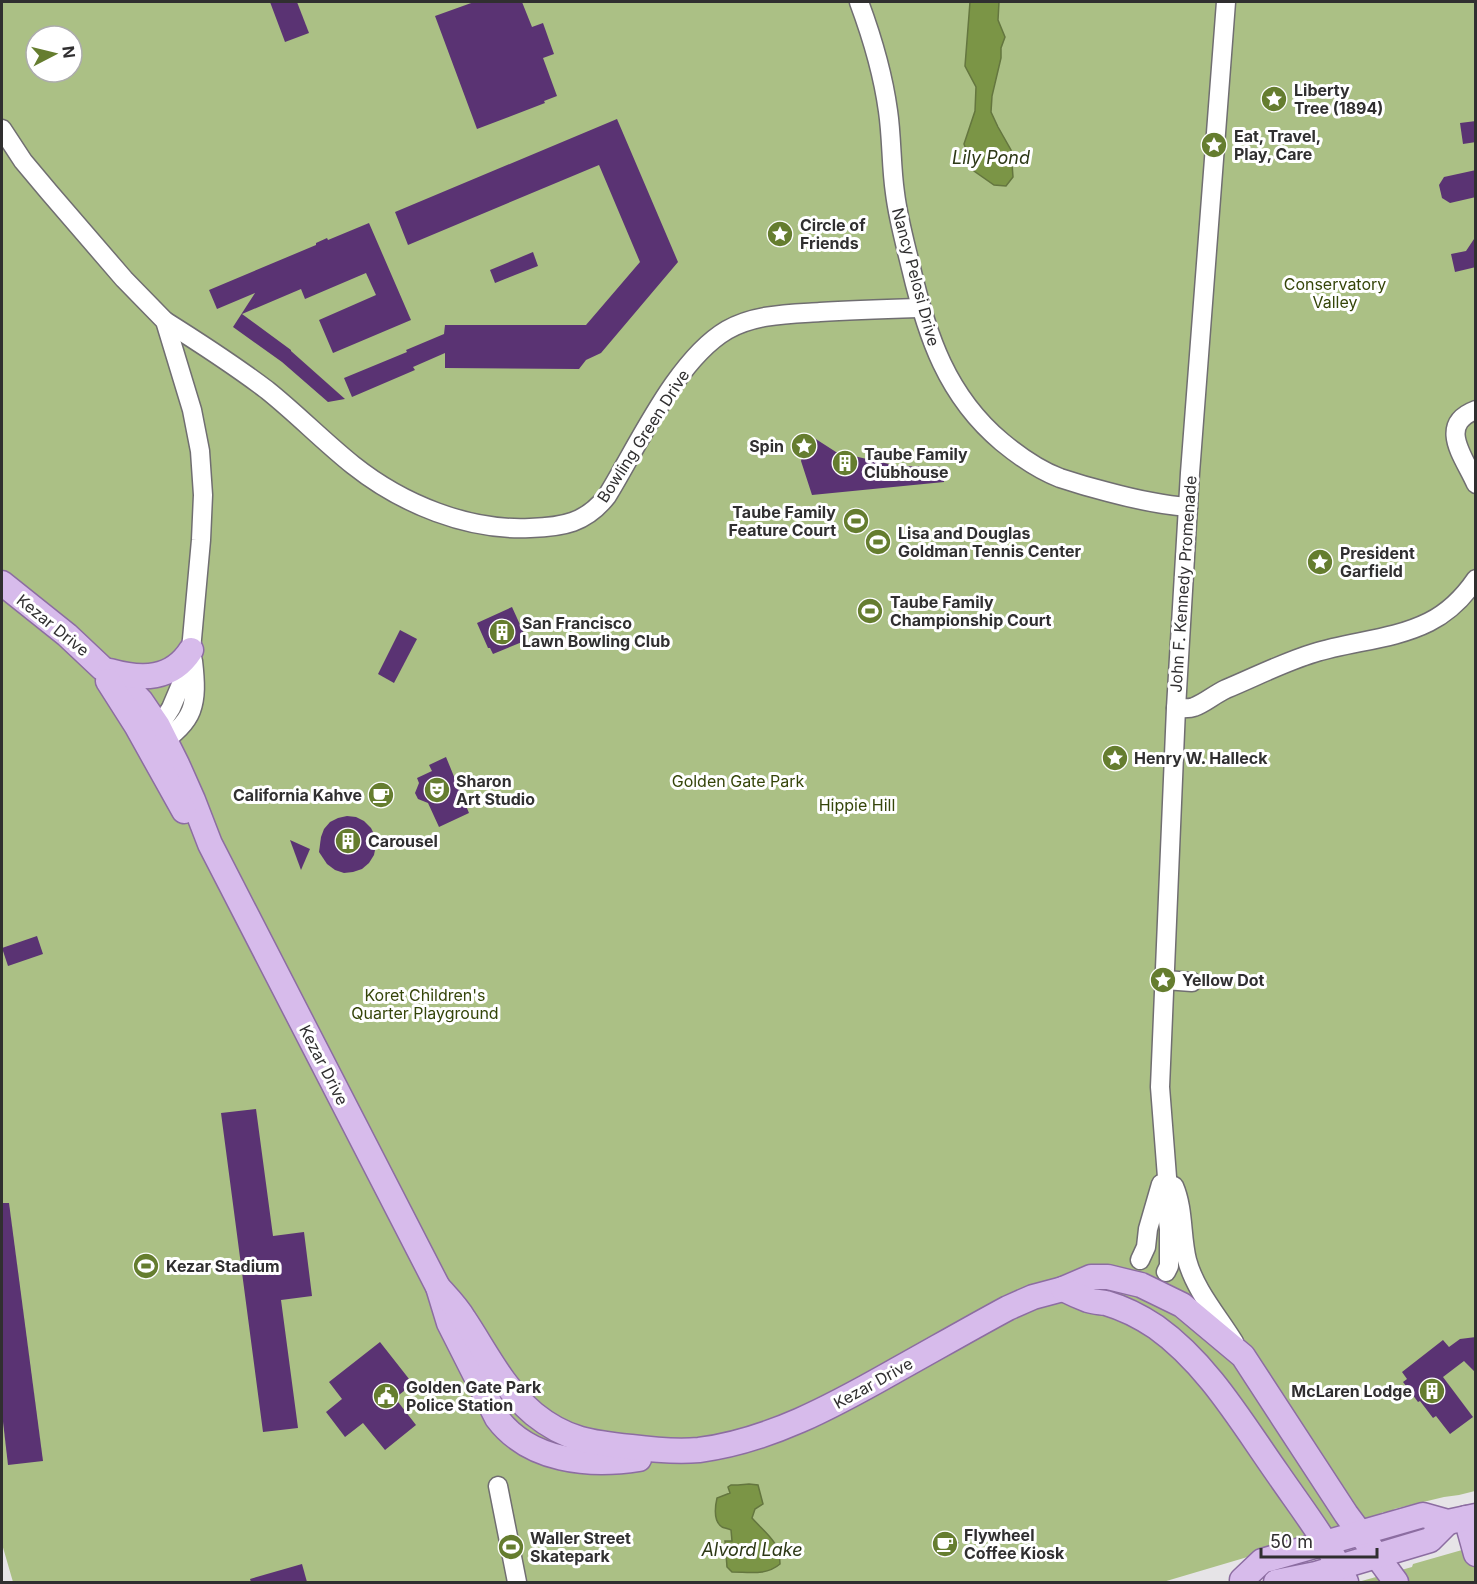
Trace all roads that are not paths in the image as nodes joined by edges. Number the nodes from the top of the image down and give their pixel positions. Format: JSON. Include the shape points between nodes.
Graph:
{"nodes":[{"id":1,"x":858,"y":2,"type":"edge"},
{"id":2,"x":1226,"y":2,"type":"edge"},
{"id":3,"x":2,"y":129,"type":"edge"},
{"id":4,"x":921,"y":308,"type":"junction"},
{"id":5,"x":165,"y":321,"type":"junction"},
{"id":6,"x":1476,"y":410,"type":"edge"},
{"id":7,"x":1476,"y":484,"type":"edge"},
{"id":8,"x":1188,"y":507,"type":"junction"},
{"id":9,"x":1476,"y":579,"type":"edge"},
{"id":10,"x":2,"y":583,"type":"edge"},
{"id":11,"x":191,"y":650,"type":"junction"},
{"id":12,"x":102,"y":668,"type":"junction"},
{"id":13,"x":1176,"y":708,"type":"junction"},
{"id":14,"x":153,"y":738,"type":"junction"},
{"id":15,"x":1165,"y":980,"type":"junction"},
{"id":16,"x":1192,"y":982,"type":"dead end"},
{"id":17,"x":1166,"y":1167,"type":"junction"},
{"id":18,"x":1187,"y":1206,"type":"dead end"},
{"id":19,"x":1140,"y":1260,"type":"dead end"},
{"id":20,"x":1166,"y":1272,"type":"dead end"},
{"id":21,"x":438,"y":1287,"type":"junction"},
{"id":22,"x":1063,"y":1290,"type":"junction"},
{"id":23,"x":479,"y":1344,"type":"junction"},
{"id":24,"x":1243,"y":1356,"type":"junction"},
{"id":25,"x":504,"y":1427,"type":"junction"},
{"id":26,"x":581,"y":1440,"type":"junction"},
{"id":27,"x":696,"y":1449,"type":"junction"},
{"id":28,"x":498,"y":1486,"type":"dead end"},
{"id":29,"x":1463,"y":1519,"type":"edge"},
{"id":30,"x":1359,"y":1533,"type":"junction"},
{"id":31,"x":1324,"y":1543,"type":"junction"},
{"id":32,"x":1476,"y":1554,"type":"edge"},
{"id":33,"x":1378,"y":1556,"type":"junction"},
{"id":34,"x":1342,"y":1574,"type":"edge"},
{"id":35,"x":517,"y":1582,"type":"edge"},
{"id":36,"x":1244,"y":1582,"type":"edge"},
{"id":37,"x":1276,"y":1582,"type":"edge"},
{"id":38,"x":1396,"y":1582,"type":"edge"}],
"edges":[{"from":1,"to":4,"type":"street","name":"Nancy Pelosi Drive","via":[[883,85],[895,193]]},
{"from":2,"to":8,"type":"street","name":"John F. Kennedy Promenade"},
{"from":3,"to":5,"type":"street","via":[[49,192]]},
{"from":4,"to":5,"type":"street","name":"Bowling Green Drive","via":[[781,315],[728,329],[682,372],[600,504],[585,517],[564,525],[523,529],[453,517],[386,487],[356,467],[244,373]]},
{"from":4,"to":8,"type":"street","name":"Nancy Pelosi Drive","via":[[944,371],[957,392],[990,432],[1023,459],[1058,477],[1106,491]]},
{"from":5,"to":11,"type":"street","via":[[192,410],[202,473]]},
{"from":6,"to":7,"type":"street","via":[[1460,419],[1454,435]]},
{"from":8,"to":13,"type":"street","name":"John F. Kennedy Promenade"},
{"from":9,"to":13,"type":"street","via":[[1454,606],[1427,623],[1306,656],[1193,708]]},
{"from":10,"to":12,"type":"main road","name":"Kezar Drive"},
{"from":11,"to":12,"type":"main road","via":[[180,664],[159,675],[132,675]]},
{"from":11,"to":14,"type":"street","via":[[185,675]]},
{"from":12,"to":14,"type":"main road","name":"Kezar Drive","via":[[112,687]]},
{"from":13,"to":15,"type":"street","name":"John F. Kennedy Promenade"},
{"from":14,"to":21,"type":"main road","name":"Kezar Drive","via":[[182,809],[210,844]]},
{"from":15,"to":16,"type":"street"},
{"from":15,"to":17,"type":"street","name":"John F. Kennedy Promenade","via":[[1160,1087]]},
{"from":17,"to":18,"type":"street","via":[[1183,1190]]},
{"from":17,"to":19,"type":"street","name":"John F. Kennedy Promenade"},
{"from":17,"to":20,"type":"street","name":"John F. Kennedy Promenade"},
{"from":17,"to":24,"type":"street","name":"John F. Kennedy Promenade","via":[[1176,1192],[1191,1271]]},
{"from":21,"to":23,"type":"main road","name":"Kezar Drive"},
{"from":21,"to":25,"type":"main road","name":"Kezar Drive","via":[[461,1349]]},
{"from":22,"to":24,"type":"main road","name":"Kezar Drive","via":[[1091,1276],[1141,1285],[1182,1305]]},
{"from":22,"to":27,"type":"main road","name":"Kezar Drive","via":[[1008,1308],[810,1416],[759,1436]]},
{"from":22,"to":31,"type":"main road","via":[[1144,1320],[1192,1359],[1233,1410]]},
{"from":23,"to":25,"type":"main road","via":[[507,1410]]},
{"from":23,"to":26,"type":"main road","name":"Kezar Drive","via":[[525,1406],[556,1429]]},
{"from":24,"to":30,"type":"main road","name":"Kezar Drive"},
{"from":25,"to":26,"type":"main road"},
{"from":25,"to":27,"type":"main road","name":"Kezar Drive","via":[[542,1452],[589,1462],[620,1462]]},
{"from":26,"to":27,"type":"main road","name":"Kezar Drive"},
{"from":28,"to":35,"type":"street"},
{"from":29,"to":30,"type":"main road","via":[[1424,1515]]},
{"from":29,"to":32,"type":"main road"},
{"from":29,"to":33,"type":"main road","via":[[1430,1540]]},
{"from":30,"to":31,"type":"main road"},
{"from":30,"to":33,"type":"main road","name":"Kezar Drive"},
{"from":31,"to":34,"type":"main road"},
{"from":31,"to":36,"type":"main road","via":[[1262,1560]]},
{"from":33,"to":34,"type":"main road"},
{"from":33,"to":38,"type":"main road","name":"Kezar Drive"},
{"from":34,"to":37,"type":"main road","via":[[1316,1574]]}]}
